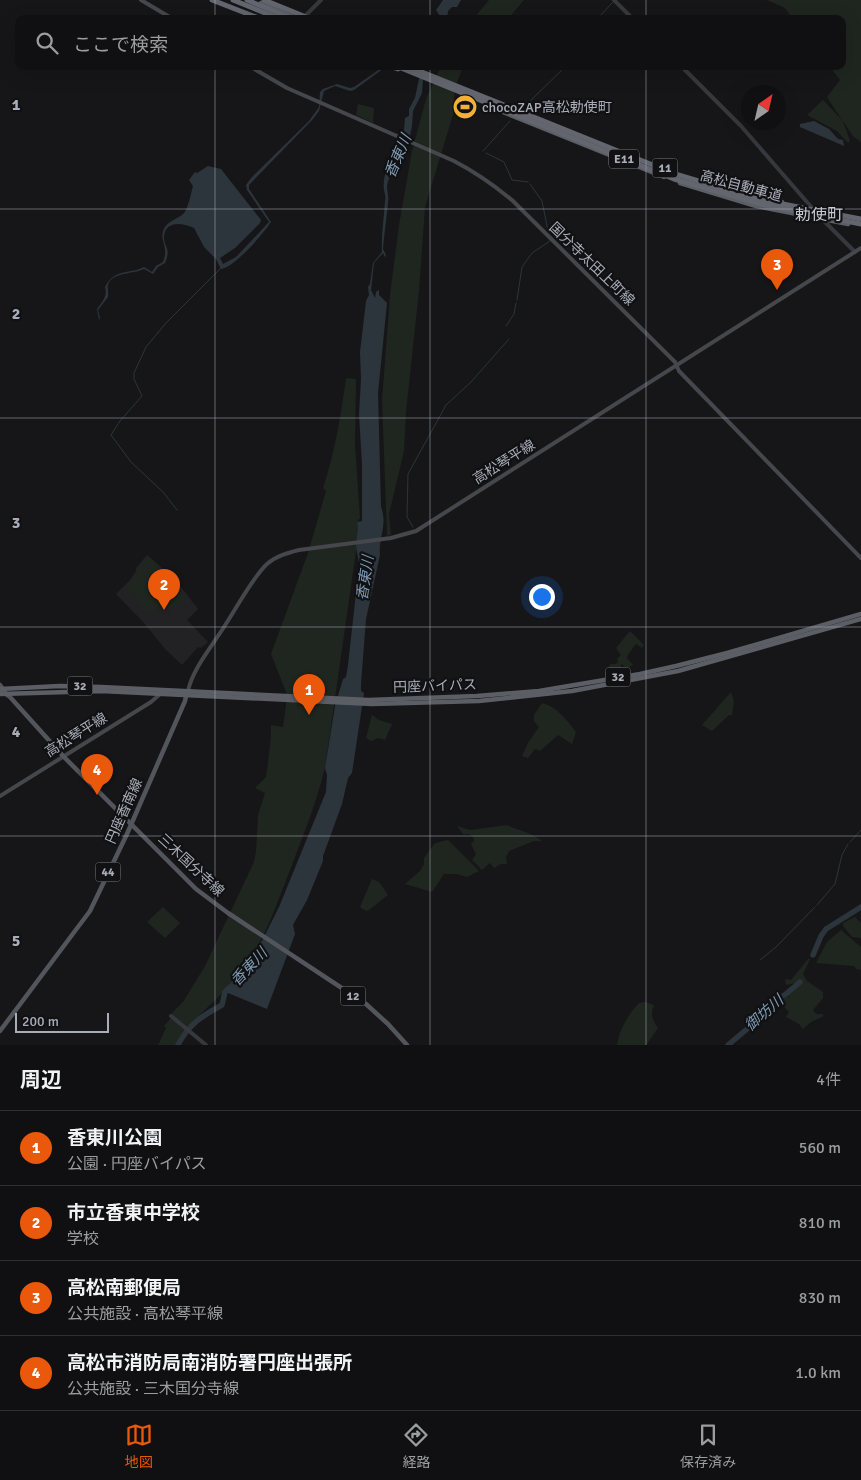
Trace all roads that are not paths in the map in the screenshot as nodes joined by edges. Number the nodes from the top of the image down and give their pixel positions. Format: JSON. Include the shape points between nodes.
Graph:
{"nodes":[{"id":1,"x":141,"y":0,"type":"edge"},
{"id":2,"x":212,"y":0,"type":"edge"},
{"id":3,"x":232,"y":0,"type":"edge"},
{"id":4,"x":247,"y":0,"type":"edge"},
{"id":5,"x":253,"y":0,"type":"edge"},
{"id":6,"x":264,"y":0,"type":"edge"},
{"id":7,"x":321,"y":0,"type":"edge"},
{"id":8,"x":614,"y":0,"type":"edge"},
{"id":9,"x":166,"y":15,"type":"edge"},
{"id":10,"x":251,"y":15,"type":"edge"},
{"id":11,"x":265,"y":15,"type":"edge"},
{"id":12,"x":270,"y":15,"type":"edge"},
{"id":13,"x":283,"y":15,"type":"edge"},
{"id":14,"x":291,"y":15,"type":"edge"},
{"id":15,"x":301,"y":15,"type":"edge"},
{"id":16,"x":305,"y":15,"type":"edge"},
{"id":17,"x":629,"y":15,"type":"edge"},
{"id":18,"x":258,"y":70,"type":"edge"},
{"id":19,"x":402,"y":70,"type":"edge"},
{"id":20,"x":412,"y":70,"type":"edge"},
{"id":21,"x":412,"y":70,"type":"edge"},
{"id":22,"x":422,"y":70,"type":"edge"},
{"id":23,"x":685,"y":70,"type":"edge"},
{"id":24,"x":812,"y":208,"type":"junction"},
{"id":25,"x":861,"y":218,"type":"edge"},
{"id":26,"x":822,"y":219,"type":"junction"},
{"id":27,"x":861,"y":225,"type":"edge"},
{"id":28,"x":861,"y":248,"type":"edge"},
{"id":29,"x":855,"y":252,"type":"junction"},
{"id":30,"x":677,"y":366,"type":"junction"},
{"id":31,"x":861,"y":558,"type":"edge"},
{"id":32,"x":861,"y":614,"type":"edge"},
{"id":33,"x":861,"y":618,"type":"edge"},
{"id":34,"x":2,"y":690,"type":"edge"},
{"id":35,"x":160,"y":692,"type":"junction"},
{"id":36,"x":187,"y":693,"type":"junction"},
{"id":37,"x":369,"y":702,"type":"junction"},
{"id":38,"x":64,"y":757,"type":"junction"},
{"id":39,"x":0,"y":796,"type":"edge"},
{"id":40,"x":131,"y":823,"type":"junction"},
{"id":41,"x":171,"y":1016,"type":"dead end"},
{"id":42,"x":0,"y":1031,"type":"edge"},
{"id":43,"x":206,"y":1045,"type":"edge"},
{"id":44,"x":408,"y":1045,"type":"edge"}],
"edges":[{"from":1,"to":9,"type":"main road"},
{"from":2,"to":10,"type":"highway"},
{"from":3,"to":11,"type":"highway"},
{"from":3,"to":12,"type":"highway"},
{"from":4,"to":13,"type":"highway"},
{"from":5,"to":14,"type":"highway"},
{"from":6,"to":15,"type":"highway"},
{"from":7,"to":16,"type":"street"},
{"from":8,"to":17,"type":"street"},
{"from":18,"to":30,"type":"main road","name":"国分寺太田上町線","via":[[278,83],[469,169],[494,186],[612,298]]},
{"from":19,"to":26,"type":"highway","number":"11","via":[[690,186],[756,206]]},
{"from":20,"to":25,"type":"highway","name":"高松自動車道","number":"E11","via":[[675,174],[762,200]]},
{"from":21,"to":27,"type":"highway","name":"高松自動車道","number":"E11","via":[[674,179],[761,204]]},
{"from":22,"to":24,"type":"highway","number":"11","via":[[658,165],[758,196]]},
{"from":23,"to":24,"type":"street","via":[[741,126]]},
{"from":24,"to":25,"type":"highway","number":"11"},
{"from":24,"to":26,"type":"street"},
{"from":26,"to":27,"type":"highway","number":"11"},
{"from":26,"to":29,"type":"street"},
{"from":28,"to":29,"type":"main road","name":"高松琴平線"},
{"from":29,"to":30,"type":"main road","name":"高松琴平線"},
{"from":30,"to":31,"type":"main road","name":"国分寺太田上町線","via":[[678,371]]},
{"from":30,"to":36,"type":"main road","name":"高松琴平線","via":[[416,531],[391,538],[285,553],[272,560],[262,568],[194,676]]},
{"from":32,"to":37,"type":"highway","name":"円座バイパス","number":"32","via":[[727,654],[572,686],[477,696]]},
{"from":33,"to":37,"type":"highway","name":"円座バイパス","number":"32","via":[[678,671],[572,691],[479,701]]},
{"from":34,"to":35,"type":"highway","name":"円座バイパス","number":"32"},
{"from":34,"to":38,"type":"main road","name":"三木国分寺線","number":"12"},
{"from":35,"to":36,"type":"highway","name":"円座バイパス","number":"32"},
{"from":35,"to":38,"type":"main road","name":"高松琴平線","via":[[151,702]]},
{"from":36,"to":37,"type":"highway","name":"円座バイパス","number":"32"},
{"from":36,"to":40,"type":"main road","name":"円座香南線","number":"44"},
{"from":38,"to":39,"type":"main road","name":"高松琴平線"},
{"from":38,"to":40,"type":"main road","name":"三木国分寺線","number":"12"},
{"from":40,"to":42,"type":"main road","name":"円座香南線","number":"44","via":[[87,917]]},
{"from":40,"to":44,"type":"main road","name":"三木国分寺線","number":"12","via":[[196,889],[371,1008]]},
{"from":41,"to":43,"type":"street"}]}
